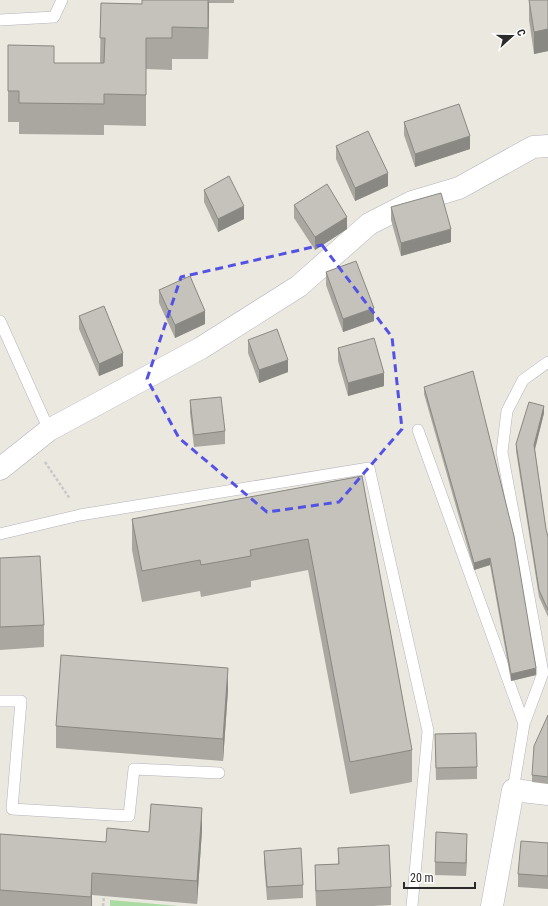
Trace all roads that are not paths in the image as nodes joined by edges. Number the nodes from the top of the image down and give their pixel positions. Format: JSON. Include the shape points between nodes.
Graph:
{"nodes":[{"id":1,"x":62,"y":0,"type":"edge"},
{"id":2,"x":0,"y":20,"type":"edge"},
{"id":3,"x":548,"y":146,"type":"edge"},
{"id":4,"x":0,"y":321,"type":"edge"},
{"id":5,"x":548,"y":362,"type":"edge"},
{"id":6,"x":49,"y":430,"type":"junction"},
{"id":7,"x":418,"y":430,"type":"dead end"},
{"id":8,"x":0,"y":469,"type":"edge"},
{"id":9,"x":0,"y":534,"type":"edge"},
{"id":10,"x":0,"y":701,"type":"edge"},
{"id":11,"x":524,"y":724,"type":"junction"},
{"id":12,"x":219,"y":773,"type":"dead end"},
{"id":13,"x":513,"y":790,"type":"junction"},
{"id":14,"x":548,"y":794,"type":"edge"},
{"id":15,"x":412,"y":906,"type":"edge"},
{"id":16,"x":492,"y":906,"type":"edge"}],
"edges":[{"from":1,"to":2,"type":"lane","via":[[54,17]]},
{"from":3,"to":6,"type":"street","via":[[533,146],[459,188],[412,202],[369,224],[299,286],[201,348]]},
{"from":4,"to":6,"type":"lane"},
{"from":5,"to":11,"type":"lane","via":[[523,380],[506,411],[502,452],[543,673]]},
{"from":6,"to":8,"type":"street"},
{"from":7,"to":11,"type":"lane"},
{"from":9,"to":15,"type":"lane","via":[[80,515],[369,468],[428,731]]},
{"from":10,"to":12,"type":"lane","via":[[20,701],[12,809],[129,816],[134,769]]},
{"from":11,"to":13,"type":"lane"},
{"from":13,"to":14,"type":"street"},
{"from":13,"to":16,"type":"street"}]}
